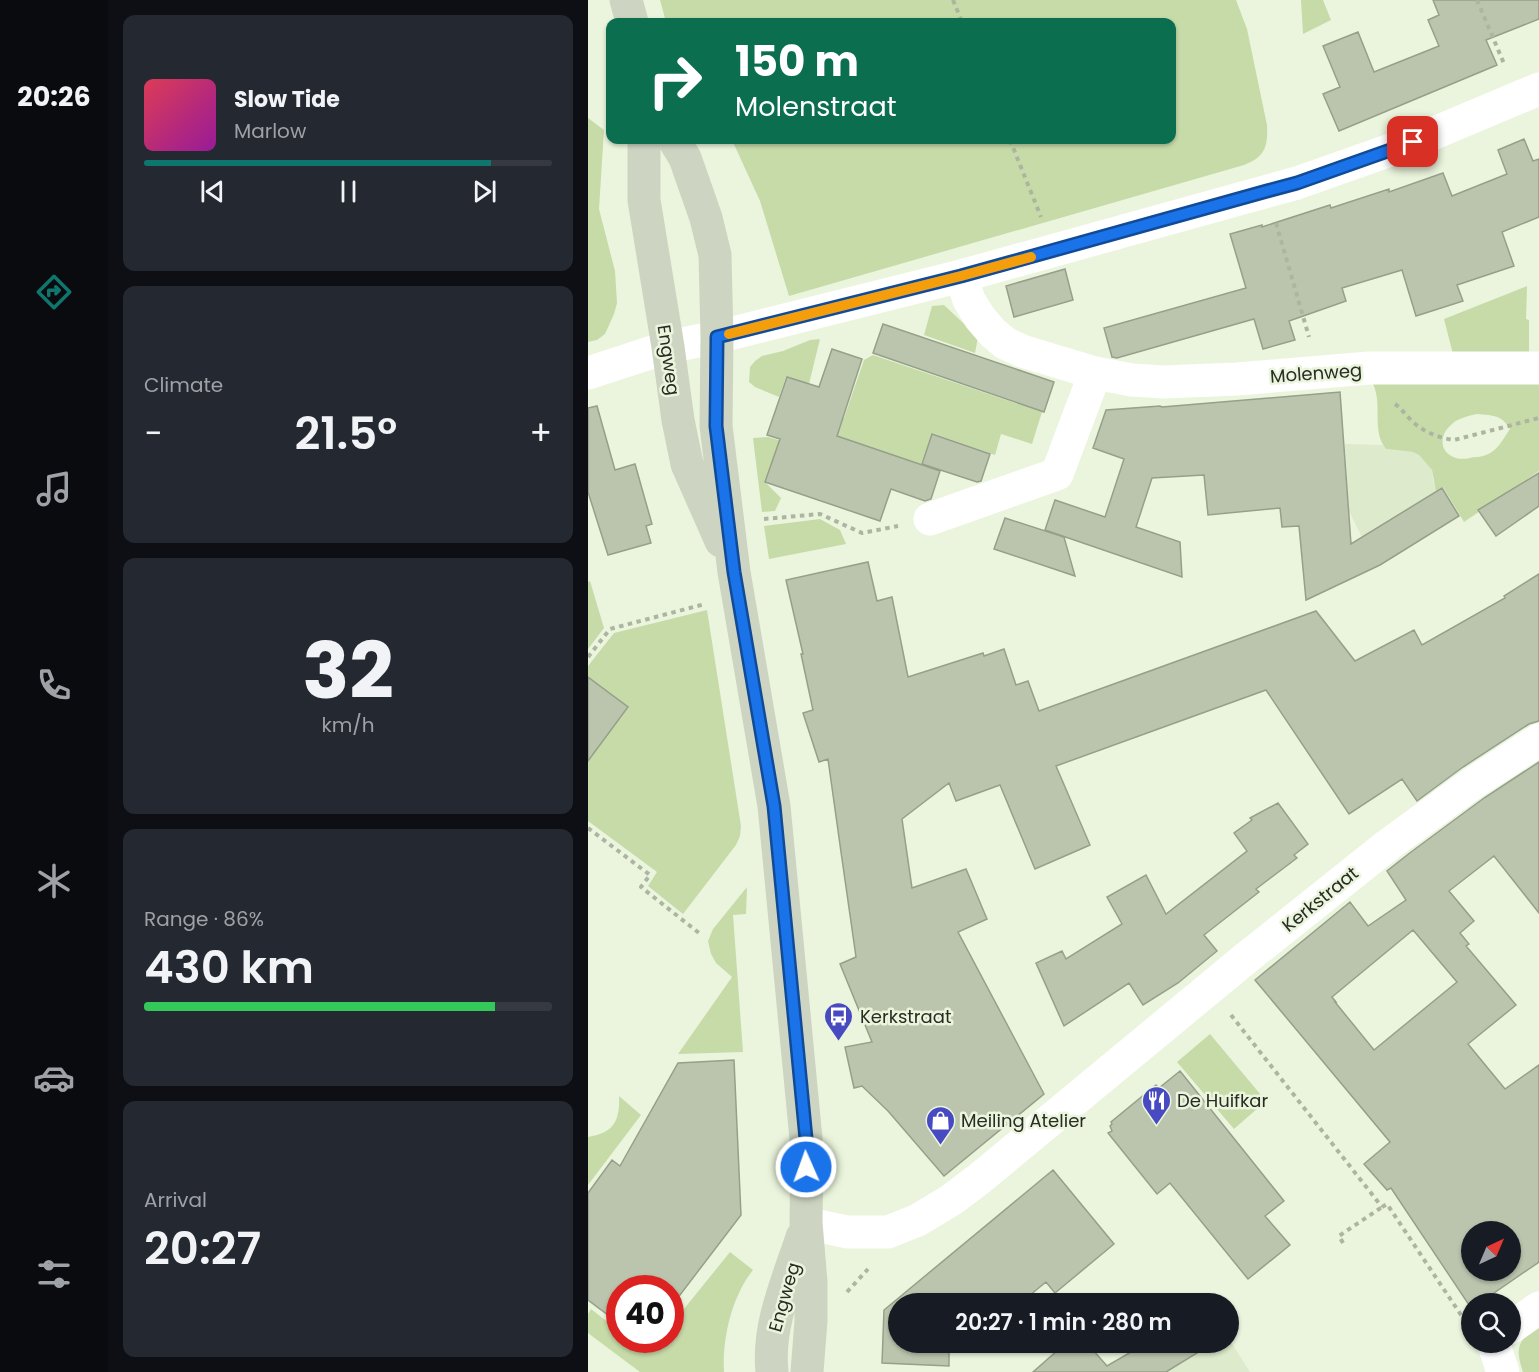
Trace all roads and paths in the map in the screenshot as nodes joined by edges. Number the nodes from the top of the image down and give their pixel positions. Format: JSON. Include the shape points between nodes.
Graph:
{"nodes":[{"id":1,"x":626,"y":0,"type":"edge"},
{"id":2,"x":953,"y":0,"type":"edge"},
{"id":3,"x":1477,"y":0,"type":"edge"},
{"id":4,"x":631,"y":18,"type":"edge"},
{"id":5,"x":960,"y":18,"type":"edge"},
{"id":6,"x":1529,"y":93,"type":"edge"},
{"id":7,"x":644,"y":144,"type":"edge"},
{"id":8,"x":676,"y":144,"type":"edge"},
{"id":9,"x":1012,"y":144,"type":"edge"},
{"id":10,"x":1282,"y":187,"type":"junction"},
{"id":11,"x":1041,"y":254,"type":"junction"},
{"id":12,"x":961,"y":276,"type":"junction"},
{"id":13,"x":717,"y":337,"type":"junction"},
{"id":14,"x":668,"y":347,"type":"junction"},
{"id":15,"x":1539,"y":368,"type":"edge"},
{"id":16,"x":588,"y":373,"type":"edge"},
{"id":17,"x":1095,"y":373,"type":"junction"},
{"id":18,"x":1319,"y":373,"type":"junction"},
{"id":19,"x":1389,"y":401,"type":"dead end"},
{"id":20,"x":1539,"y":418,"type":"edge"},
{"id":21,"x":930,"y":519,"type":"joint"},
{"id":22,"x":756,"y":520,"type":"dead end"},
{"id":23,"x":736,"y":583,"type":"junction"},
{"id":24,"x":588,"y":657,"type":"edge"},
{"id":25,"x":1539,"y":740,"type":"edge"},
{"id":26,"x":588,"y":828,"type":"edge"},
{"id":27,"x":699,"y":933,"type":"dead end"},
{"id":28,"x":1211,"y":988,"type":"junction"},
{"id":29,"x":1382,"y":1207,"type":"junction"},
{"id":30,"x":806,"y":1224,"type":"junction"},
{"id":31,"x":1343,"y":1243,"type":"dead end"},
{"id":32,"x":1461,"y":1308,"type":"edge"},
{"id":33,"x":1539,"y":1308,"type":"edge"},
{"id":34,"x":1521,"y":1320,"type":"edge"},
{"id":35,"x":1491,"y":1353,"type":"edge"},
{"id":36,"x":772,"y":1372,"type":"edge"},
{"id":37,"x":807,"y":1372,"type":"edge"},
{"id":38,"x":1503,"y":1372,"type":"edge"}],
"edges":[{"from":1,"to":4,"type":"street"},
{"from":2,"to":5,"type":"path"},
{"from":3,"to":6,"type":"path"},
{"from":6,"to":10,"type":"street","via":[[1413,142]]},
{"from":7,"to":14,"type":"street","name":"Engweg","via":[[644,200]]},
{"from":8,"to":13,"type":"street","name":"Engweg","via":[[706,218],[715,255]]},
{"from":9,"to":11,"type":"path","via":[[1044,223]]},
{"from":10,"to":11,"type":"street"},
{"from":10,"to":18,"type":"path"},
{"from":11,"to":12,"type":"street"},
{"from":12,"to":13,"type":"street"},
{"from":12,"to":17,"type":"street","name":"Molenweg","via":[[980,318],[1005,343]]},
{"from":13,"to":14,"type":"street"},
{"from":13,"to":23,"type":"street","name":"Engweg","via":[[716,426]]},
{"from":14,"to":16,"type":"street"},
{"from":14,"to":23,"type":"street","name":"Engweg","via":[[687,464]]},
{"from":15,"to":18,"type":"street","name":"Molenweg"},
{"from":17,"to":18,"type":"street","name":"Molenweg","via":[[1164,382]]},
{"from":17,"to":21,"type":"street","via":[[1057,474]]},
{"from":19,"to":20,"type":"path","via":[[1420,427],[1454,440]]},
{"from":21,"to":22,"type":"path","via":[[862,533],[820,514]]},
{"from":23,"to":24,"type":"path","via":[[610,629]]},
{"from":23,"to":30,"type":"street","name":"Engweg","via":[[774,806],[807,1149]]},
{"from":25,"to":28,"type":"street","name":"Kerkstraat","via":[[1388,844]]},
{"from":26,"to":27,"type":"path","via":[[650,875],[641,887]]},
{"from":28,"to":29,"type":"path"},
{"from":28,"to":30,"type":"street","name":"Kerkstraat","via":[[979,1179],[918,1220],[888,1232],[847,1232]]},
{"from":29,"to":31,"type":"path","via":[[1339,1236]]},
{"from":29,"to":32,"type":"path","via":[[1387,1204]]},
{"from":30,"to":36,"type":"street","name":"Engweg","via":[[772,1339]]},
{"from":30,"to":37,"type":"street","name":"Engweg","via":[[811,1282]]},
{"from":33,"to":34,"type":"street"},
{"from":35,"to":38,"type":"street"}]}
